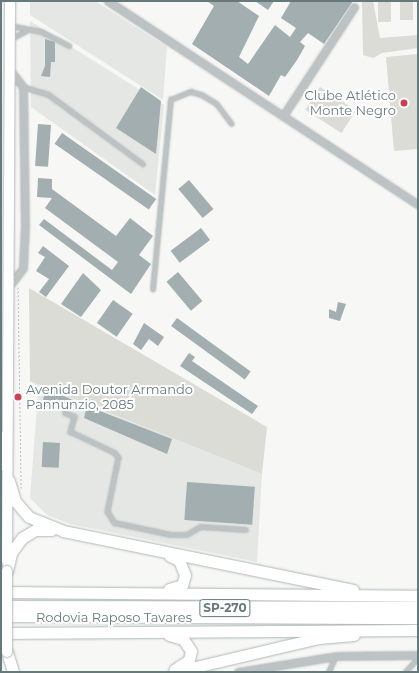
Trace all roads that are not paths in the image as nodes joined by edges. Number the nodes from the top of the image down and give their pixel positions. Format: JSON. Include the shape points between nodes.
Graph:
{"nodes":[{"id":1,"x":10,"y":1,"type":"edge"},
{"id":2,"x":108,"y":1,"type":"edge"},
{"id":3,"x":120,"y":1,"type":"edge"},
{"id":4,"x":354,"y":7,"type":"dead end"},
{"id":5,"x":126,"y":13,"type":"junction"},
{"id":6,"x":5,"y":27,"type":"edge"},
{"id":7,"x":28,"y":31,"type":"junction"},
{"id":8,"x":5,"y":40,"type":"edge"},
{"id":9,"x":70,"y":46,"type":"dead end"},
{"id":10,"x":9,"y":69,"type":"junction"},
{"id":11,"x":23,"y":87,"type":"junction"},
{"id":12,"x":283,"y":116,"type":"junction"},
{"id":13,"x":232,"y":124,"type":"dead end"},
{"id":14,"x":143,"y":164,"type":"dead end"},
{"id":15,"x":418,"y":205,"type":"edge"},
{"id":16,"x":11,"y":284,"type":"junction"},
{"id":17,"x":153,"y":290,"type":"dead end"},
{"id":18,"x":6,"y":298,"type":"edge"},
{"id":19,"x":6,"y":313,"type":"edge"},
{"id":20,"x":5,"y":362,"type":"edge"},
{"id":21,"x":65,"y":413,"type":"dead end"},
{"id":22,"x":1,"y":437,"type":"edge"},
{"id":23,"x":1,"y":466,"type":"edge"},
{"id":24,"x":9,"y":481,"type":"junction"},
{"id":25,"x":246,"y":530,"type":"dead end"},
{"id":26,"x":63,"y":531,"type":"junction"},
{"id":27,"x":157,"y":550,"type":"junction"},
{"id":28,"x":7,"y":572,"type":"junction"},
{"id":29,"x":1,"y":592,"type":"edge"},
{"id":30,"x":137,"y":592,"type":"junction"},
{"id":31,"x":388,"y":596,"type":"junction"},
{"id":32,"x":418,"y":596,"type":"edge"},
{"id":33,"x":1,"y":607,"type":"edge"},
{"id":34,"x":418,"y":608,"type":"edge"},
{"id":35,"x":1,"y":616,"type":"edge"},
{"id":36,"x":418,"y":618,"type":"edge"},
{"id":37,"x":416,"y":630,"type":"edge"},
{"id":38,"x":135,"y":632,"type":"junction"},
{"id":39,"x":1,"y":633,"type":"edge"},
{"id":40,"x":7,"y":652,"type":"junction"},
{"id":41,"x":418,"y":655,"type":"edge"},
{"id":42,"x":337,"y":656,"type":"junction"},
{"id":43,"x":418,"y":659,"type":"edge"},
{"id":44,"x":252,"y":670,"type":"edge"},
{"id":45,"x":7,"y":672,"type":"edge"},
{"id":46,"x":13,"y":672,"type":"edge"},
{"id":47,"x":168,"y":672,"type":"edge"},
{"id":48,"x":174,"y":672,"type":"edge"},
{"id":49,"x":238,"y":672,"type":"edge"},
{"id":50,"x":329,"y":672,"type":"edge"},
{"id":51,"x":406,"y":672,"type":"edge"}],
"edges":[{"from":1,"to":6,"type":"main road"},
{"from":2,"to":5,"type":"street"},
{"from":3,"to":5,"type":"street"},
{"from":4,"to":12,"type":"street"},
{"from":5,"to":12,"type":"street"},
{"from":6,"to":7,"type":"lane"},
{"from":6,"to":8,"type":"main road"},
{"from":7,"to":8,"type":"lane"},
{"from":7,"to":9,"type":"lane","via":[[42,32]]},
{"from":8,"to":10,"type":"main road"},
{"from":10,"to":11,"type":"street"},
{"from":10,"to":16,"type":"main road"},
{"from":11,"to":14,"type":"lane","via":[[49,95]]},
{"from":11,"to":16,"type":"street","via":[[23,268]]},
{"from":12,"to":15,"type":"street"},
{"from":13,"to":17,"type":"lane","via":[[217,104],[202,95],[191,92],[171,100]]},
{"from":16,"to":18,"type":"main road"},
{"from":18,"to":19,"type":"main road"},
{"from":19,"to":20,"type":"main road"},
{"from":20,"to":24,"type":"main road"},
{"from":21,"to":25,"type":"lane","via":[[75,417],[70,432],[115,453],[119,458],[108,512],[115,523],[171,535],[187,535],[201,527]]},
{"from":22,"to":23,"type":"main road"},
{"from":24,"to":26,"type":"highway","via":[[15,501],[28,517]]},
{"from":24,"to":28,"type":"main road"},
{"from":26,"to":27,"type":"highway"},
{"from":26,"to":28,"type":"highway","via":[[41,529],[26,534],[13,548]]},
{"from":27,"to":30,"type":"highway","via":[[179,560],[184,566],[182,585],[177,589]]},
{"from":27,"to":31,"type":"highway"},
{"from":28,"to":40,"type":"main road","bridge":true},
{"from":29,"to":30,"type":"highway","number":"SP-270"},
{"from":30,"to":31,"type":"highway","number":"SP-270"},
{"from":31,"to":32,"type":"highway","number":"SP-270"},
{"from":33,"to":34,"type":"highway","name":"Rodovia Raposo Tavares","number":"SP-270"},
{"from":35,"to":36,"type":"highway","name":"Rodovia Raposo Tavares","number":"SP-270"},
{"from":37,"to":38,"type":"highway","number":"SP-270"},
{"from":37,"to":48,"type":"highway","via":[[319,638]]},
{"from":38,"to":39,"type":"highway","number":"SP-270"},
{"from":38,"to":47,"type":"highway","via":[[179,637],[186,642],[190,651],[188,660]]},
{"from":40,"to":45,"type":"main road"},
{"from":40,"to":46,"type":"highway"},
{"from":41,"to":42,"type":"street"},
{"from":42,"to":44,"type":"street"},
{"from":42,"to":50,"type":"lane"},
{"from":43,"to":51,"type":"lane"},
{"from":44,"to":49,"type":"street"}]}
